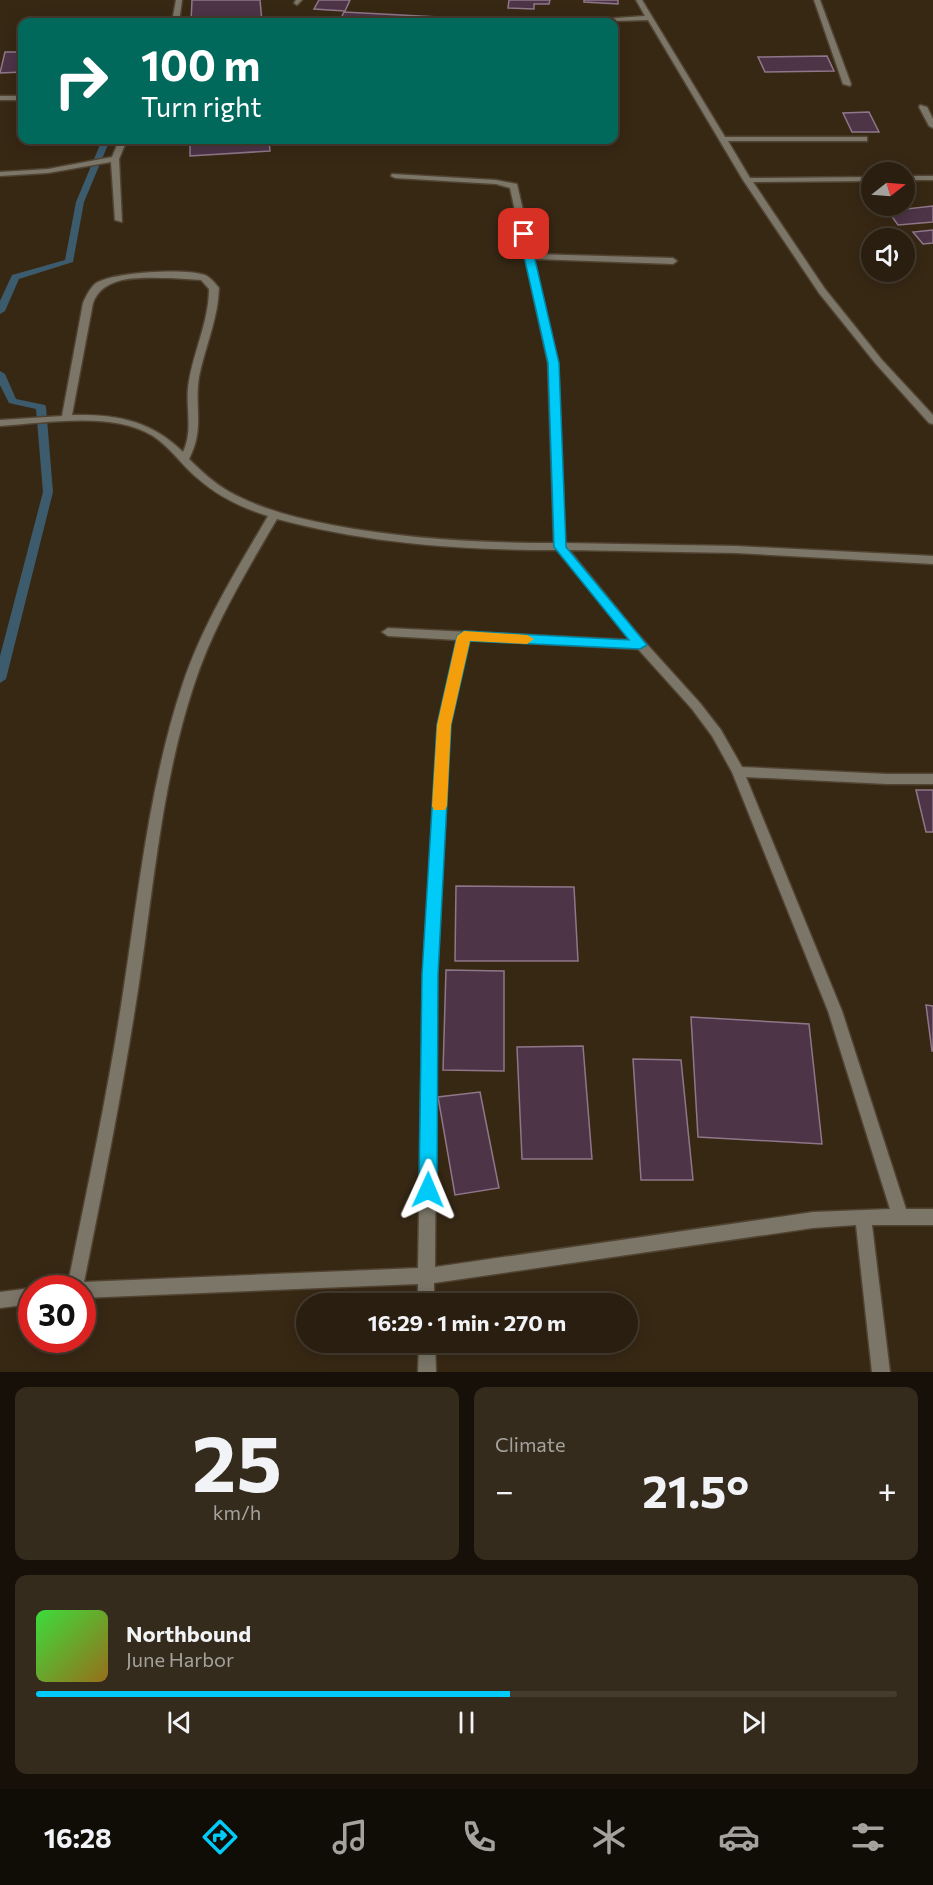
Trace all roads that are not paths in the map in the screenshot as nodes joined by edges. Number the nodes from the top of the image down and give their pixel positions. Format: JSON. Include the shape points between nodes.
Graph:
{"nodes":[{"id":1,"x":179,"y":0,"type":"edge"},
{"id":2,"x":639,"y":0,"type":"edge"},
{"id":3,"x":817,"y":0,"type":"edge"},
{"id":4,"x":176,"y":18,"type":"edge"},
{"id":5,"x":649,"y":18,"type":"junction"},
{"id":6,"x":618,"y":20,"type":"edge"},
{"id":7,"x":847,"y":84,"type":"dead end"},
{"id":8,"x":0,"y":98,"type":"edge"},
{"id":9,"x":18,"y":98,"type":"edge"},
{"id":10,"x":923,"y":107,"type":"dead end"},
{"id":11,"x":933,"y":126,"type":"edge"},
{"id":12,"x":722,"y":139,"type":"junction"},
{"id":13,"x":864,"y":139,"type":"dead end"},
{"id":14,"x":121,"y":144,"type":"edge"},
{"id":15,"x":115,"y":159,"type":"junction"},
{"id":16,"x":0,"y":174,"type":"edge"},
{"id":17,"x":395,"y":176,"type":"dead end"},
{"id":18,"x":861,"y":178,"type":"edge"},
{"id":19,"x":915,"y":178,"type":"edge"},
{"id":20,"x":933,"y":178,"type":"edge"},
{"id":21,"x":747,"y":180,"type":"junction"},
{"id":22,"x":119,"y":220,"type":"dead end"},
{"id":23,"x":528,"y":256,"type":"junction"},
{"id":24,"x":673,"y":261,"type":"dead end"},
{"id":25,"x":60,"y":420,"type":"junction"},
{"id":26,"x":933,"y":421,"type":"edge"},
{"id":27,"x":0,"y":423,"type":"edge"},
{"id":28,"x":184,"y":459,"type":"junction"},
{"id":29,"x":274,"y":515,"type":"junction"},
{"id":30,"x":560,"y":547,"type":"junction"},
{"id":31,"x":933,"y":560,"type":"edge"},
{"id":32,"x":388,"y":632,"type":"dead end"},
{"id":33,"x":464,"y":636,"type":"junction"},
{"id":34,"x":640,"y":645,"type":"junction"},
{"id":35,"x":738,"y":772,"type":"junction"},
{"id":36,"x":933,"y":779,"type":"edge"},
{"id":37,"x":863,"y":1216,"type":"junction"},
{"id":38,"x":900,"y":1216,"type":"junction"},
{"id":39,"x":933,"y":1217,"type":"edge"},
{"id":40,"x":77,"y":1275,"type":"edge"},
{"id":41,"x":426,"y":1276,"type":"junction"},
{"id":42,"x":96,"y":1289,"type":"edge"},
{"id":43,"x":426,"y":1293,"type":"edge"},
{"id":44,"x":18,"y":1298,"type":"edge"},
{"id":45,"x":0,"y":1300,"type":"edge"},
{"id":46,"x":427,"y":1353,"type":"edge"},
{"id":47,"x":427,"y":1372,"type":"edge"},
{"id":48,"x":881,"y":1372,"type":"edge"}],
"edges":[{"from":1,"to":4,"type":"street"},
{"from":2,"to":5,"type":"street"},
{"from":3,"to":7,"type":"street"},
{"from":5,"to":6,"type":"street"},
{"from":5,"to":12,"type":"street"},
{"from":8,"to":9,"type":"street"},
{"from":10,"to":11,"type":"street"},
{"from":12,"to":13,"type":"street"},
{"from":12,"to":21,"type":"street"},
{"from":14,"to":15,"type":"street"},
{"from":15,"to":16,"type":"street","via":[[48,171]]},
{"from":15,"to":22,"type":"street"},
{"from":17,"to":23,"type":"street","via":[[514,186]]},
{"from":18,"to":21,"type":"street"},
{"from":19,"to":20,"type":"street"},
{"from":21,"to":26,"type":"street","via":[[836,310]]},
{"from":23,"to":24,"type":"street"},
{"from":23,"to":30,"type":"street","via":[[553,363]]},
{"from":25,"to":27,"type":"street"},
{"from":25,"to":28,"type":"street","via":[[109,420],[148,429]]},
{"from":25,"to":28,"type":"street","via":[[88,303],[100,284],[126,278],[204,278],[214,288],[215,298],[193,387],[196,431]]},
{"from":28,"to":29,"type":"street","via":[[224,493]]},
{"from":29,"to":30,"type":"street","via":[[402,540]]},
{"from":29,"to":40,"type":"street","via":[[212,630],[189,683],[169,749],[127,1016]]},
{"from":30,"to":31,"type":"street","via":[[721,549]]},
{"from":30,"to":34,"type":"street"},
{"from":32,"to":33,"type":"street"},
{"from":33,"to":34,"type":"street"},
{"from":33,"to":41,"type":"street","via":[[444,725],[430,975]]},
{"from":34,"to":35,"type":"street","via":[[717,733]]},
{"from":35,"to":36,"type":"street"},
{"from":35,"to":38,"type":"street","via":[[835,1011]]},
{"from":37,"to":38,"type":"street"},
{"from":37,"to":41,"type":"street"},
{"from":37,"to":48,"type":"street"},
{"from":38,"to":39,"type":"street"},
{"from":41,"to":42,"type":"street"},
{"from":41,"to":43,"type":"street"},
{"from":44,"to":45,"type":"street"},
{"from":46,"to":47,"type":"street"}]}
